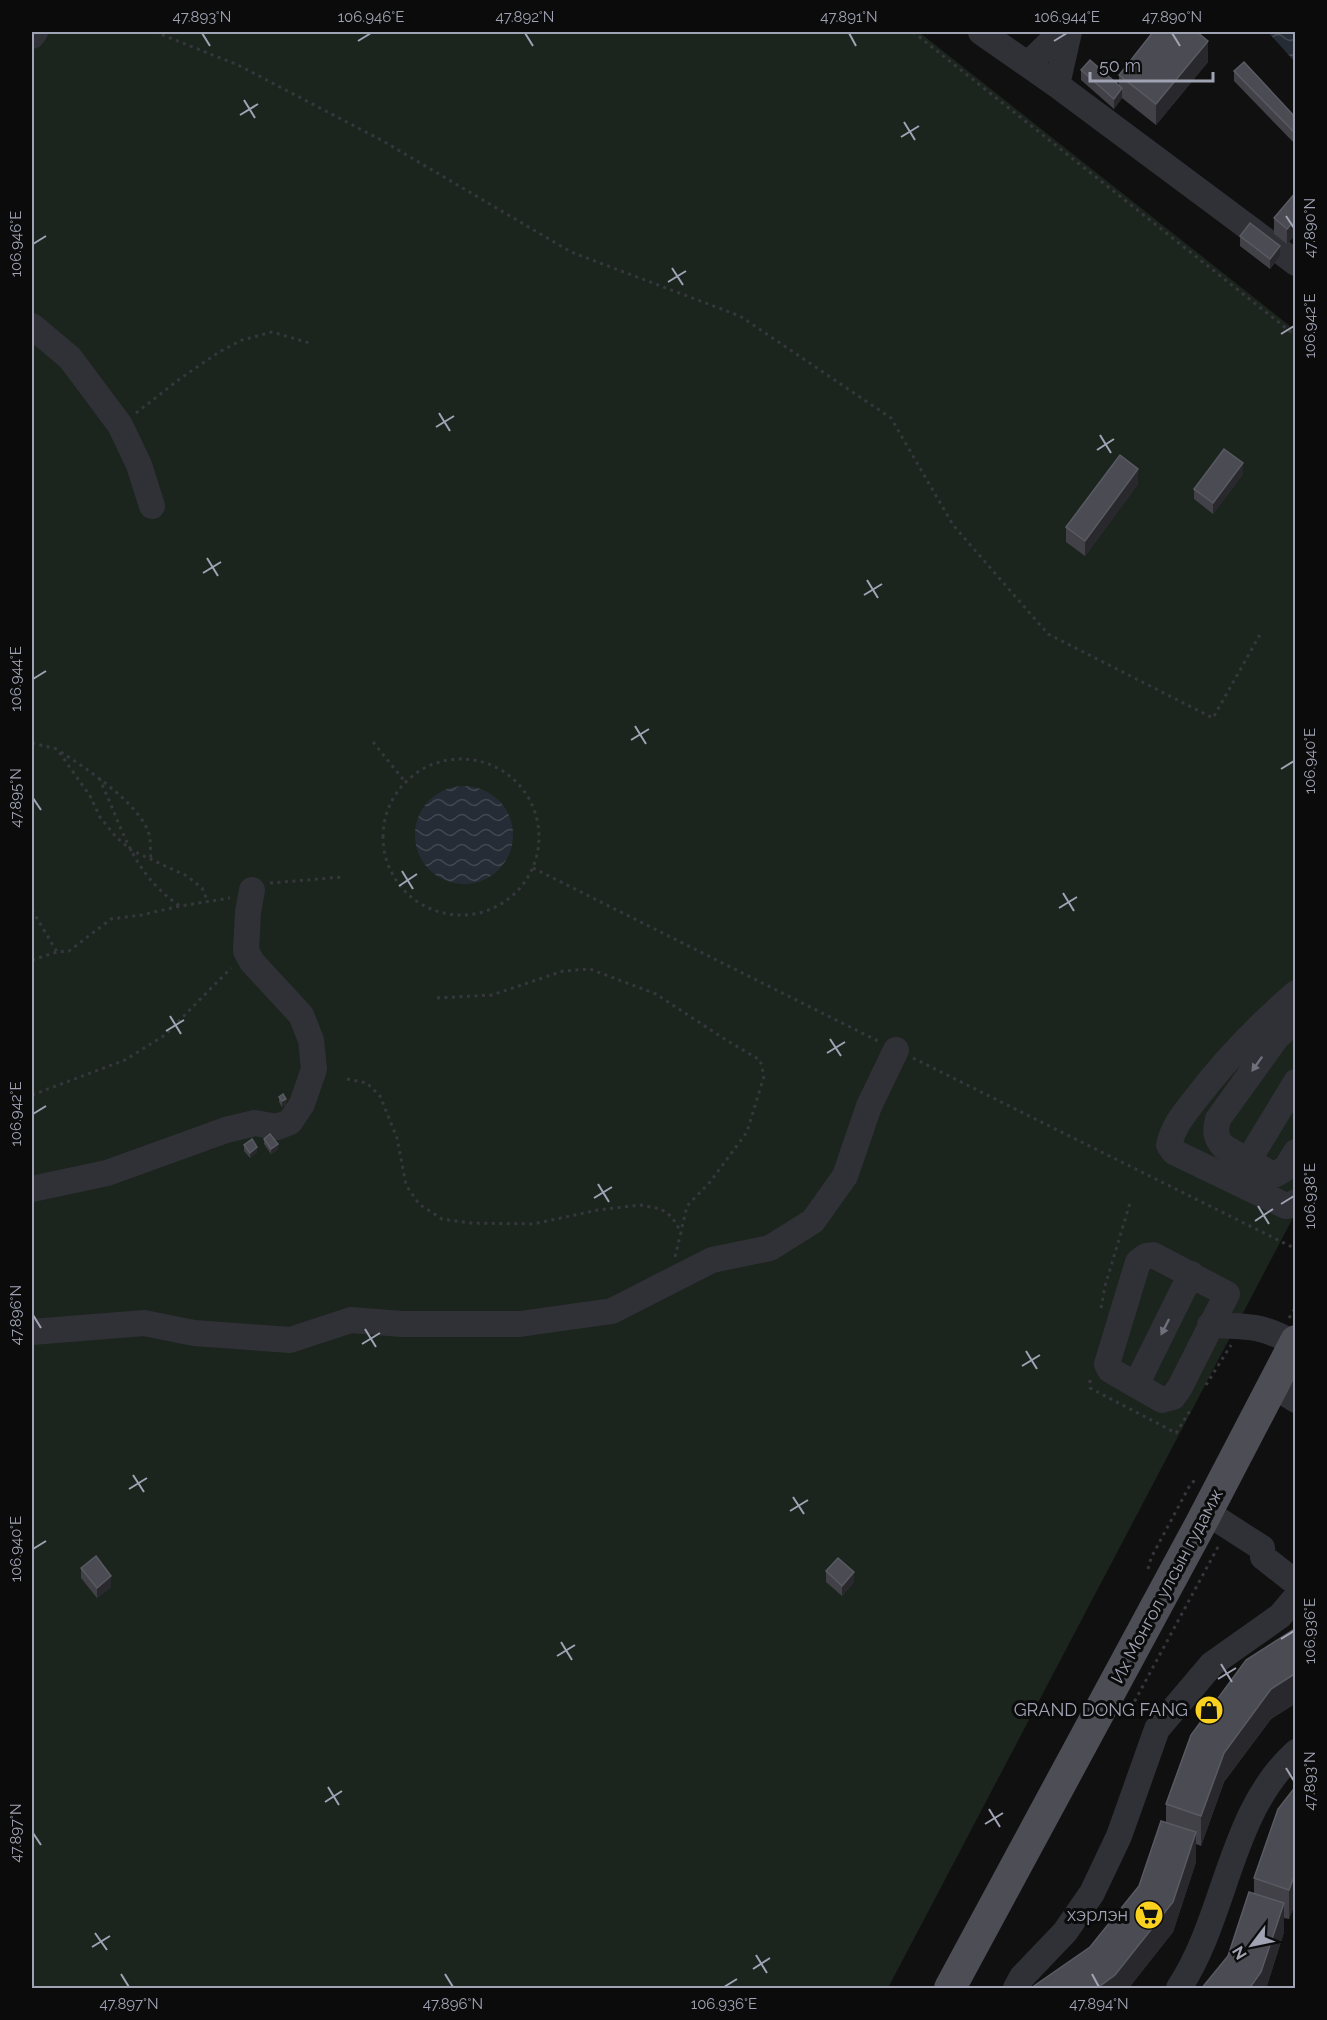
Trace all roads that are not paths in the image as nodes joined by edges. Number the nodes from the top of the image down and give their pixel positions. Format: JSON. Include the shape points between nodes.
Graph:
{"nodes":[{"id":1,"x":35,"y":32,"type":"edge"},
{"id":2,"x":981,"y":32,"type":"edge"},
{"id":3,"x":1060,"y":32,"type":"edge"},
{"id":4,"x":1069,"y":32,"type":"edge"},
{"id":5,"x":32,"y":36,"type":"edge"},
{"id":6,"x":1028,"y":64,"type":"junction"},
{"id":7,"x":1058,"y":85,"type":"junction"},
{"id":8,"x":1296,"y":262,"type":"edge"},
{"id":9,"x":32,"y":326,"type":"edge"},
{"id":10,"x":152,"y":506,"type":"dead end"},
{"id":11,"x":252,"y":890,"type":"road end"},
{"id":12,"x":1296,"y":993,"type":"edge"},
{"id":13,"x":1296,"y":1020,"type":"edge"},
{"id":14,"x":897,"y":1050,"type":"dead end"},
{"id":15,"x":1296,"y":1082,"type":"edge"},
{"id":16,"x":1296,"y":1152,"type":"edge"},
{"id":17,"x":1248,"y":1161,"type":"junction"},
{"id":18,"x":32,"y":1189,"type":"edge"},
{"id":19,"x":1296,"y":1202,"type":"edge"},
{"id":20,"x":1191,"y":1274,"type":"junction"},
{"id":21,"x":1227,"y":1294,"type":"junction"},
{"id":22,"x":1210,"y":1325,"type":"junction"},
{"id":23,"x":1262,"y":1328,"type":"junction"},
{"id":24,"x":36,"y":1329,"type":"edge"},
{"id":25,"x":1295,"y":1343,"type":"edge"},
{"id":26,"x":1136,"y":1385,"type":"junction"},
{"id":27,"x":1284,"y":1393,"type":"edge"},
{"id":28,"x":1203,"y":1520,"type":"junction"},
{"id":29,"x":1296,"y":1583,"type":"edge"},
{"id":30,"x":1296,"y":1597,"type":"edge"},
{"id":31,"x":1296,"y":1752,"type":"edge"},
{"id":32,"x":950,"y":1989,"type":"edge"},
{"id":33,"x":1016,"y":1989,"type":"edge"},
{"id":34,"x":1179,"y":1989,"type":"edge"}],
"edges":[{"from":1,"to":5,"type":"street"},
{"from":2,"to":6,"type":"street"},
{"from":3,"to":6,"type":"street"},
{"from":4,"to":7,"type":"street"},
{"from":6,"to":7,"type":"street"},
{"from":7,"to":8,"type":"street"},
{"from":9,"to":10,"type":"street","via":[[70,358],[120,425]]},
{"from":11,"to":18,"type":"street","via":[[246,951],[301,1015],[311,1040],[314,1069],[302,1104],[290,1122],[277,1127],[255,1123],[226,1130],[107,1173]]},
{"from":12,"to":19,"type":"street","via":[[1218,1068],[1173,1130],[1169,1144],[1174,1152],[1286,1206]]},
{"from":13,"to":17,"type":"street","one_way":true,"via":[[1277,1037],[1218,1119],[1218,1141]]},
{"from":14,"to":24,"type":"street","via":[[869,1106],[845,1176],[813,1221],[770,1248],[712,1260],[612,1311],[520,1324],[351,1320],[290,1340],[194,1333],[144,1323]]},
{"from":15,"to":17,"type":"street"},
{"from":16,"to":17,"type":"street","via":[[1286,1168],[1276,1174]]},
{"from":20,"to":21,"type":"street"},
{"from":20,"to":26,"type":"street","one_way":true},
{"from":20,"to":26,"type":"street","via":[[1153,1255],[1138,1262],[1107,1364],[1110,1370]]},
{"from":21,"to":22,"type":"street"},
{"from":21,"to":23,"type":"street"},
{"from":22,"to":23,"type":"street"},
{"from":22,"to":26,"type":"street","via":[[1173,1397],[1162,1400]]},
{"from":23,"to":25,"type":"street"},
{"from":25,"to":27,"type":"main road","name":"Их Монгол улсын гудамж"},
{"from":27,"to":28,"type":"main road","name":"Их Монгол улсын гудамж"},
{"from":28,"to":29,"type":"street","via":[[1254,1561],[1263,1557]]},
{"from":28,"to":32,"type":"main road","name":"Их Монгол улсын гудамж"},
{"from":30,"to":33,"type":"street","via":[[1280,1616],[1212,1664],[1157,1729],[1119,1836],[1092,1893],[1065,1932],[1022,1977]]},
{"from":31,"to":34,"type":"street","via":[[1267,1784],[1252,1814],[1196,1959]]}]}
